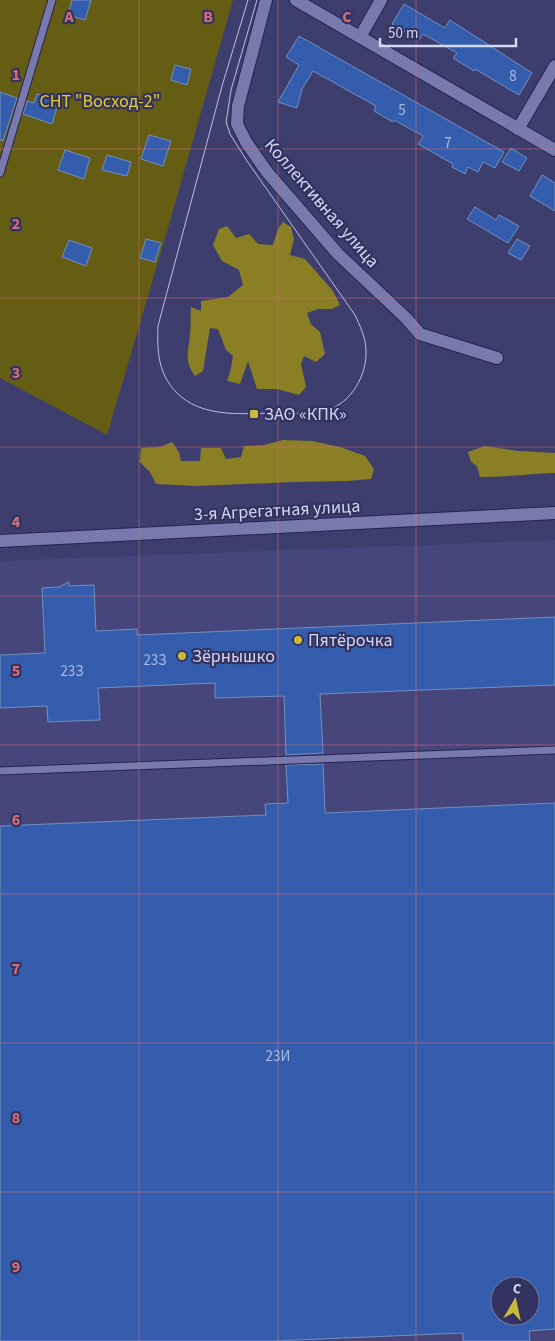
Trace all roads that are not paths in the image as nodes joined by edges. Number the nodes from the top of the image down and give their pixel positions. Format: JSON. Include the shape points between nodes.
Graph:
{"nodes":[{"id":1,"x":52,"y":0,"type":"edge"},
{"id":2,"x":266,"y":0,"type":"edge"},
{"id":3,"x":296,"y":0,"type":"edge"},
{"id":4,"x":381,"y":0,"type":"edge"},
{"id":5,"x":360,"y":37,"type":"junction"},
{"id":6,"x":555,"y":66,"type":"edge"},
{"id":7,"x":518,"y":128,"type":"junction"},
{"id":8,"x":555,"y":150,"type":"edge"},
{"id":9,"x":0,"y":174,"type":"edge"},
{"id":10,"x":497,"y":358,"type":"dead end"},
{"id":11,"x":555,"y":514,"type":"edge"},
{"id":12,"x":0,"y":541,"type":"edge"},
{"id":13,"x":555,"y":750,"type":"edge"},
{"id":14,"x":0,"y":771,"type":"edge"}],
"edges":[{"from":1,"to":9,"type":"lane"},
{"from":2,"to":10,"type":"street","name":"Коллективная улица","via":[[238,106],[237,124],[246,142],[267,172],[338,254],[420,334]]},
{"from":3,"to":5,"type":"street"},
{"from":4,"to":5,"type":"street"},
{"from":5,"to":7,"type":"street"},
{"from":6,"to":7,"type":"street"},
{"from":7,"to":8,"type":"street"},
{"from":11,"to":12,"type":"street","name":"3-я Агрегатная улица"},
{"from":13,"to":14,"type":"lane"}]}
